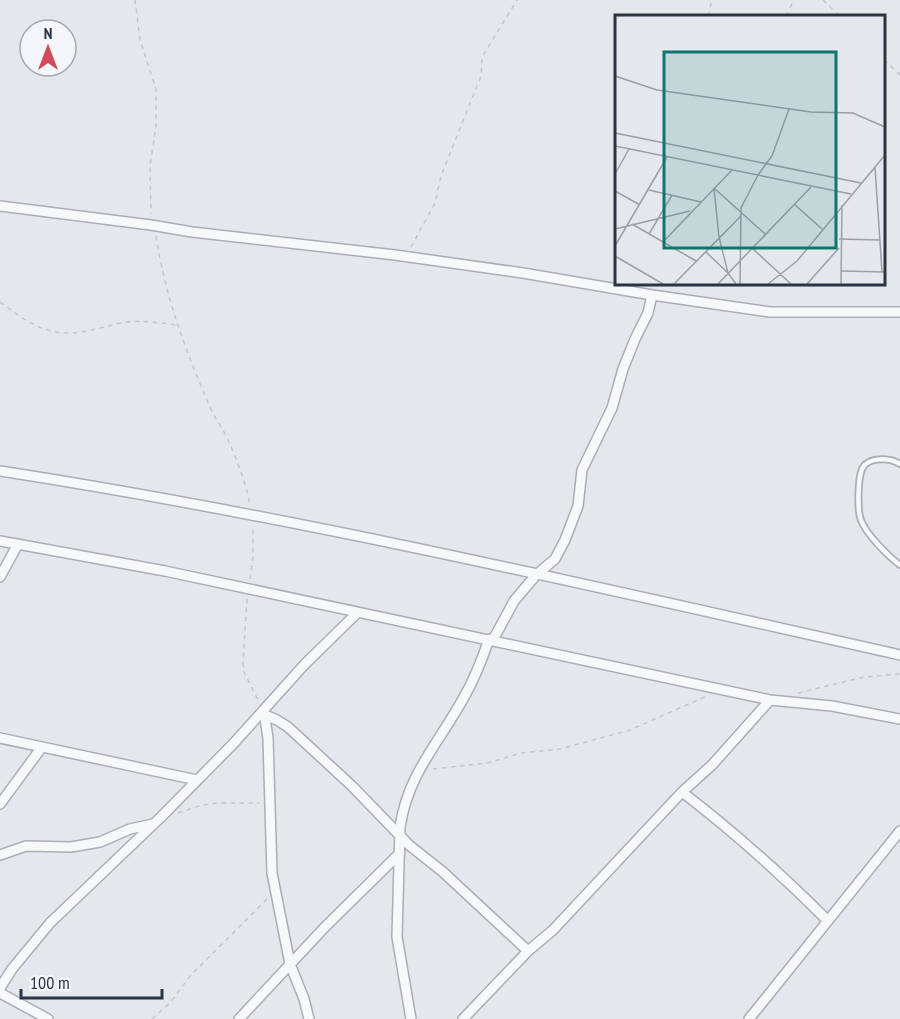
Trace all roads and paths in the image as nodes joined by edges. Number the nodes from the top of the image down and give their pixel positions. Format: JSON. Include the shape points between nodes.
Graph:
{"nodes":[{"id":1,"x":135,"y":0,"type":"edge"},
{"id":2,"x":517,"y":0,"type":"edge"},
{"id":3,"x":712,"y":0,"type":"edge"},
{"id":4,"x":794,"y":0,"type":"edge"},
{"id":5,"x":822,"y":0,"type":"edge"},
{"id":6,"x":708,"y":15,"type":"edge"},
{"id":7,"x":786,"y":15,"type":"edge"},
{"id":8,"x":839,"y":15,"type":"edge"},
{"id":9,"x":885,"y":61,"type":"edge"},
{"id":10,"x":900,"y":75,"type":"edge"},
{"id":11,"x":0,"y":206,"type":"edge"},
{"id":12,"x":151,"y":225,"type":"junction"},
{"id":13,"x":409,"y":257,"type":"junction"},
{"id":14,"x":652,"y":295,"type":"junction"},
{"id":15,"x":0,"y":302,"type":"edge"},
{"id":16,"x":900,"y":312,"type":"edge"},
{"id":17,"x":178,"y":325,"type":"junction"},
{"id":18,"x":900,"y":464,"type":"edge"},
{"id":19,"x":0,"y":471,"type":"edge"},
{"id":20,"x":252,"y":514,"type":"junction"},
{"id":21,"x":0,"y":541,"type":"edge"},
{"id":22,"x":18,"y":544,"type":"junction"},
{"id":23,"x":900,"y":566,"type":"edge"},
{"id":24,"x":536,"y":575,"type":"junction"},
{"id":25,"x":0,"y":577,"type":"edge"},
{"id":26,"x":248,"y":589,"type":"junction"},
{"id":27,"x":357,"y":613,"type":"junction"},
{"id":28,"x":491,"y":640,"type":"junction"},
{"id":29,"x":900,"y":655,"type":"edge"},
{"id":30,"x":900,"y":674,"type":"edge"},
{"id":31,"x":719,"y":689,"type":"junction"},
{"id":32,"x":770,"y":700,"type":"junction"},
{"id":33,"x":783,"y":701,"type":"junction"},
{"id":34,"x":264,"y":712,"type":"junction"},
{"id":35,"x":900,"y":719,"type":"edge"},
{"id":36,"x":0,"y":738,"type":"edge"},
{"id":37,"x":42,"y":747,"type":"junction"},
{"id":38,"x":420,"y":770,"type":"junction"},
{"id":39,"x":196,"y":780,"type":"junction"},
{"id":40,"x":682,"y":792,"type":"junction"},
{"id":41,"x":0,"y":804,"type":"edge"},
{"id":42,"x":269,"y":804,"type":"junction"},
{"id":43,"x":158,"y":820,"type":"junction"},
{"id":44,"x":900,"y":831,"type":"edge"},
{"id":45,"x":400,"y":836,"type":"junction"},
{"id":46,"x":409,"y":845,"type":"junction"},
{"id":47,"x":399,"y":854,"type":"junction"},
{"id":48,"x":0,"y":855,"type":"edge"},
{"id":49,"x":275,"y":891,"type":"junction"},
{"id":50,"x":827,"y":920,"type":"junction"},
{"id":51,"x":528,"y":951,"type":"junction"},
{"id":52,"x":290,"y":964,"type":"junction"},
{"id":53,"x":0,"y":988,"type":"edge"},
{"id":54,"x":0,"y":993,"type":"edge"},
{"id":55,"x":48,"y":1019,"type":"edge"},
{"id":56,"x":152,"y":1019,"type":"edge"},
{"id":57,"x":238,"y":1019,"type":"edge"},
{"id":58,"x":309,"y":1019,"type":"edge"},
{"id":59,"x":411,"y":1019,"type":"edge"},
{"id":60,"x":463,"y":1019,"type":"edge"},
{"id":61,"x":749,"y":1019,"type":"edge"}],
"edges":[{"from":1,"to":12,"type":"path","via":[[140,40],[156,88],[150,166]]},
{"from":2,"to":13,"type":"path","via":[[482,57],[481,76],[441,176],[435,202],[412,243]]},
{"from":3,"to":6,"type":"path"},
{"from":4,"to":7,"type":"path"},
{"from":5,"to":8,"type":"path"},
{"from":9,"to":10,"type":"path"},
{"from":11,"to":12,"type":"street"},
{"from":12,"to":13,"type":"street"},
{"from":12,"to":17,"type":"path"},
{"from":13,"to":14,"type":"street"},
{"from":14,"to":16,"type":"street","via":[[770,312]]},
{"from":14,"to":24,"type":"street","via":[[612,408],[582,470],[574,521],[555,560]]},
{"from":15,"to":17,"type":"path","via":[[27,321],[60,333],[91,331],[125,322]]},
{"from":17,"to":20,"type":"path","via":[[212,410],[228,438]]},
{"from":18,"to":23,"type":"lane","via":[[881,460],[862,469],[859,511],[866,529]]},
{"from":19,"to":20,"type":"street"},
{"from":20,"to":24,"type":"street"},
{"from":20,"to":26,"type":"path","via":[[254,557]]},
{"from":21,"to":22,"type":"street"},
{"from":22,"to":25,"type":"street"},
{"from":22,"to":26,"type":"street"},
{"from":24,"to":28,"type":"street","via":[[514,601]]},
{"from":24,"to":29,"type":"street"},
{"from":26,"to":27,"type":"street"},
{"from":26,"to":34,"type":"path","via":[[244,672]]},
{"from":27,"to":28,"type":"street"},
{"from":27,"to":34,"type":"street"},
{"from":28,"to":31,"type":"street"},
{"from":28,"to":38,"type":"street","via":[[464,699]]},
{"from":30,"to":33,"type":"path","via":[[858,678],[801,692]]},
{"from":31,"to":32,"type":"street"},
{"from":31,"to":38,"type":"path","via":[[630,730],[488,763]]},
{"from":32,"to":33,"type":"street"},
{"from":32,"to":40,"type":"street","via":[[712,765]]},
{"from":33,"to":35,"type":"street"},
{"from":34,"to":39,"type":"street"},
{"from":34,"to":42,"type":"street"},
{"from":34,"to":45,"type":"street","via":[[288,727]]},
{"from":36,"to":37,"type":"street"},
{"from":37,"to":39,"type":"street"},
{"from":37,"to":41,"type":"street"},
{"from":38,"to":45,"type":"street","via":[[405,799]]},
{"from":39,"to":43,"type":"street"},
{"from":40,"to":50,"type":"street","via":[[786,879]]},
{"from":40,"to":51,"type":"street","via":[[553,930]]},
{"from":42,"to":43,"type":"path","via":[[202,805]]},
{"from":42,"to":49,"type":"street"},
{"from":43,"to":48,"type":"street","via":[[100,842],[70,847],[26,846]]},
{"from":43,"to":53,"type":"street","via":[[50,923]]},
{"from":44,"to":50,"type":"street"},
{"from":45,"to":46,"type":"street"},
{"from":45,"to":47,"type":"street"},
{"from":46,"to":47,"type":"street"},
{"from":46,"to":51,"type":"street"},
{"from":47,"to":52,"type":"street"},
{"from":47,"to":59,"type":"street","via":[[397,937]]},
{"from":49,"to":52,"type":"street"},
{"from":49,"to":56,"type":"path"},
{"from":50,"to":61,"type":"street"},
{"from":51,"to":60,"type":"street"},
{"from":52,"to":57,"type":"street"},
{"from":52,"to":58,"type":"street"},
{"from":54,"to":55,"type":"street"}]}
